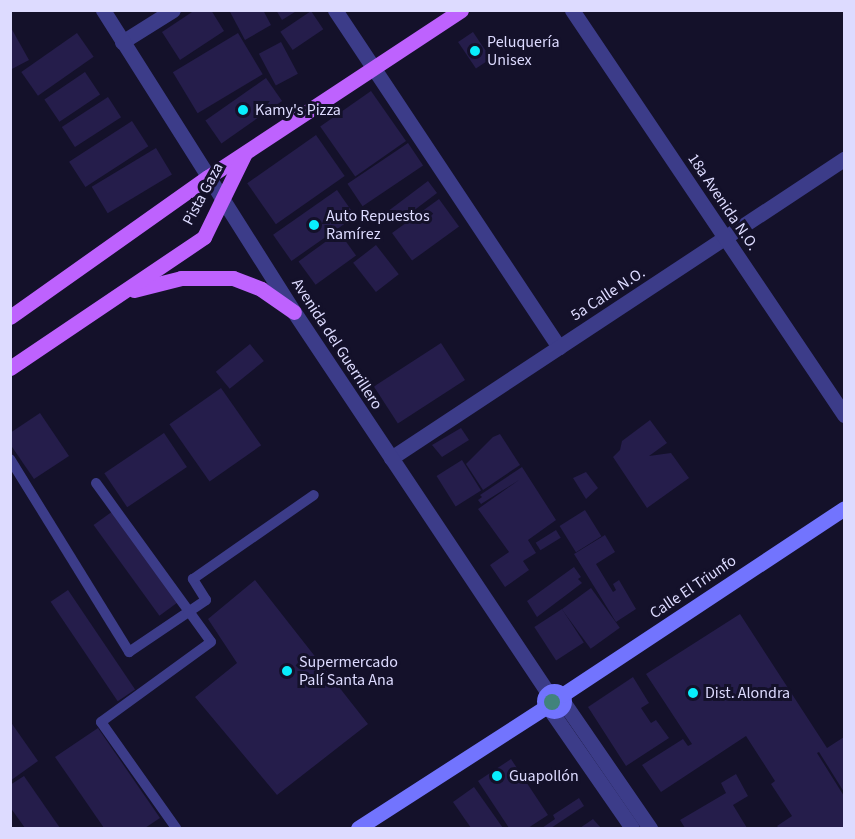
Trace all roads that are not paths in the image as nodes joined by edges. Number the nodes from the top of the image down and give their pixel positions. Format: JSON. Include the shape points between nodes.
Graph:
{"nodes":[{"id":1,"x":103,"y":10,"type":"edge"},
{"id":2,"x":173,"y":10,"type":"edge"},
{"id":3,"x":335,"y":10,"type":"edge"},
{"id":4,"x":461,"y":10,"type":"edge"},
{"id":5,"x":572,"y":10,"type":"edge"},
{"id":6,"x":122,"y":42,"type":"junction"},
{"id":7,"x":373,"y":67,"type":"junction"},
{"id":8,"x":245,"y":153,"type":"junction"},
{"id":9,"x":844,"y":159,"type":"edge"},
{"id":10,"x":208,"y":177,"type":"junction"},
{"id":11,"x":223,"y":201,"type":"junction"},
{"id":12,"x":726,"y":238,"type":"junction"},
{"id":13,"x":123,"y":294,"type":"junction"},
{"id":14,"x":294,"y":312,"type":"junction"},
{"id":15,"x":10,"y":317,"type":"edge"},
{"id":16,"x":559,"y":347,"type":"junction"},
{"id":17,"x":10,"y":368,"type":"edge"},
{"id":18,"x":844,"y":415,"type":"edge"},
{"id":19,"x":391,"y":458,"type":"junction"},
{"id":20,"x":10,"y":459,"type":"edge"},
{"id":21,"x":96,"y":483,"type":"dead end"},
{"id":22,"x":314,"y":495,"type":"dead end"},
{"id":23,"x":844,"y":508,"type":"edge"},
{"id":24,"x":188,"y":611,"type":"junction"},
{"id":25,"x":554,"y":702,"type":"junction"},
{"id":26,"x":176,"y":828,"type":"edge"},
{"id":27,"x":358,"y":828,"type":"edge"},
{"id":28,"x":632,"y":828,"type":"edge"},
{"id":29,"x":650,"y":828,"type":"edge"}],
"edges":[{"from":1,"to":6,"type":"street","name":"Avenida del Guerrillero"},
{"from":2,"to":6,"type":"street"},
{"from":3,"to":7,"type":"street"},
{"from":4,"to":7,"type":"main road"},
{"from":5,"to":12,"type":"street","name":"18a Avenida N.O."},
{"from":6,"to":10,"type":"street","name":"Avenida del Guerrillero"},
{"from":7,"to":8,"type":"main road"},
{"from":7,"to":16,"type":"street"},
{"from":8,"to":10,"type":"main road","name":"Pista Gaza"},
{"from":8,"to":11,"type":"main road","name":"Pista Gaza"},
{"from":9,"to":12,"type":"street","name":"5a Calle N.O."},
{"from":10,"to":11,"type":"street","name":"Avenida del Guerrillero"},
{"from":10,"to":15,"type":"main road","name":"Pista Gaza"},
{"from":11,"to":13,"type":"main road","name":"Pista Gaza","via":[[204,237]]},
{"from":11,"to":14,"type":"street","name":"Avenida del Guerrillero"},
{"from":12,"to":16,"type":"street","name":"5a Calle N.O."},
{"from":12,"to":18,"type":"street","name":"18a Avenida N.O."},
{"from":13,"to":14,"type":"main road","via":[[182,278],[233,278],[261,289]]},
{"from":13,"to":17,"type":"main road","name":"Pista Gaza"},
{"from":14,"to":19,"type":"street","name":"Avenida del Guerrillero"},
{"from":16,"to":19,"type":"street","name":"5a Calle N.O."},
{"from":19,"to":25,"type":"street","name":"Avenida del Guerrillero"},
{"from":20,"to":24,"type":"lane","via":[[129,652]]},
{"from":21,"to":24,"type":"lane"},
{"from":22,"to":24,"type":"lane","via":[[193,579],[206,600]]},
{"from":23,"to":25,"type":"main road","name":"Calle El Triunfo"},
{"from":24,"to":26,"type":"lane","via":[[212,642],[101,722]]},
{"from":25,"to":27,"type":"main road","name":"Calle El Triunfo"},
{"from":25,"to":28,"type":"street","name":"Avenida del Guerrillero"},
{"from":25,"to":29,"type":"street","name":"Avenida del Guerrillero"}]}
